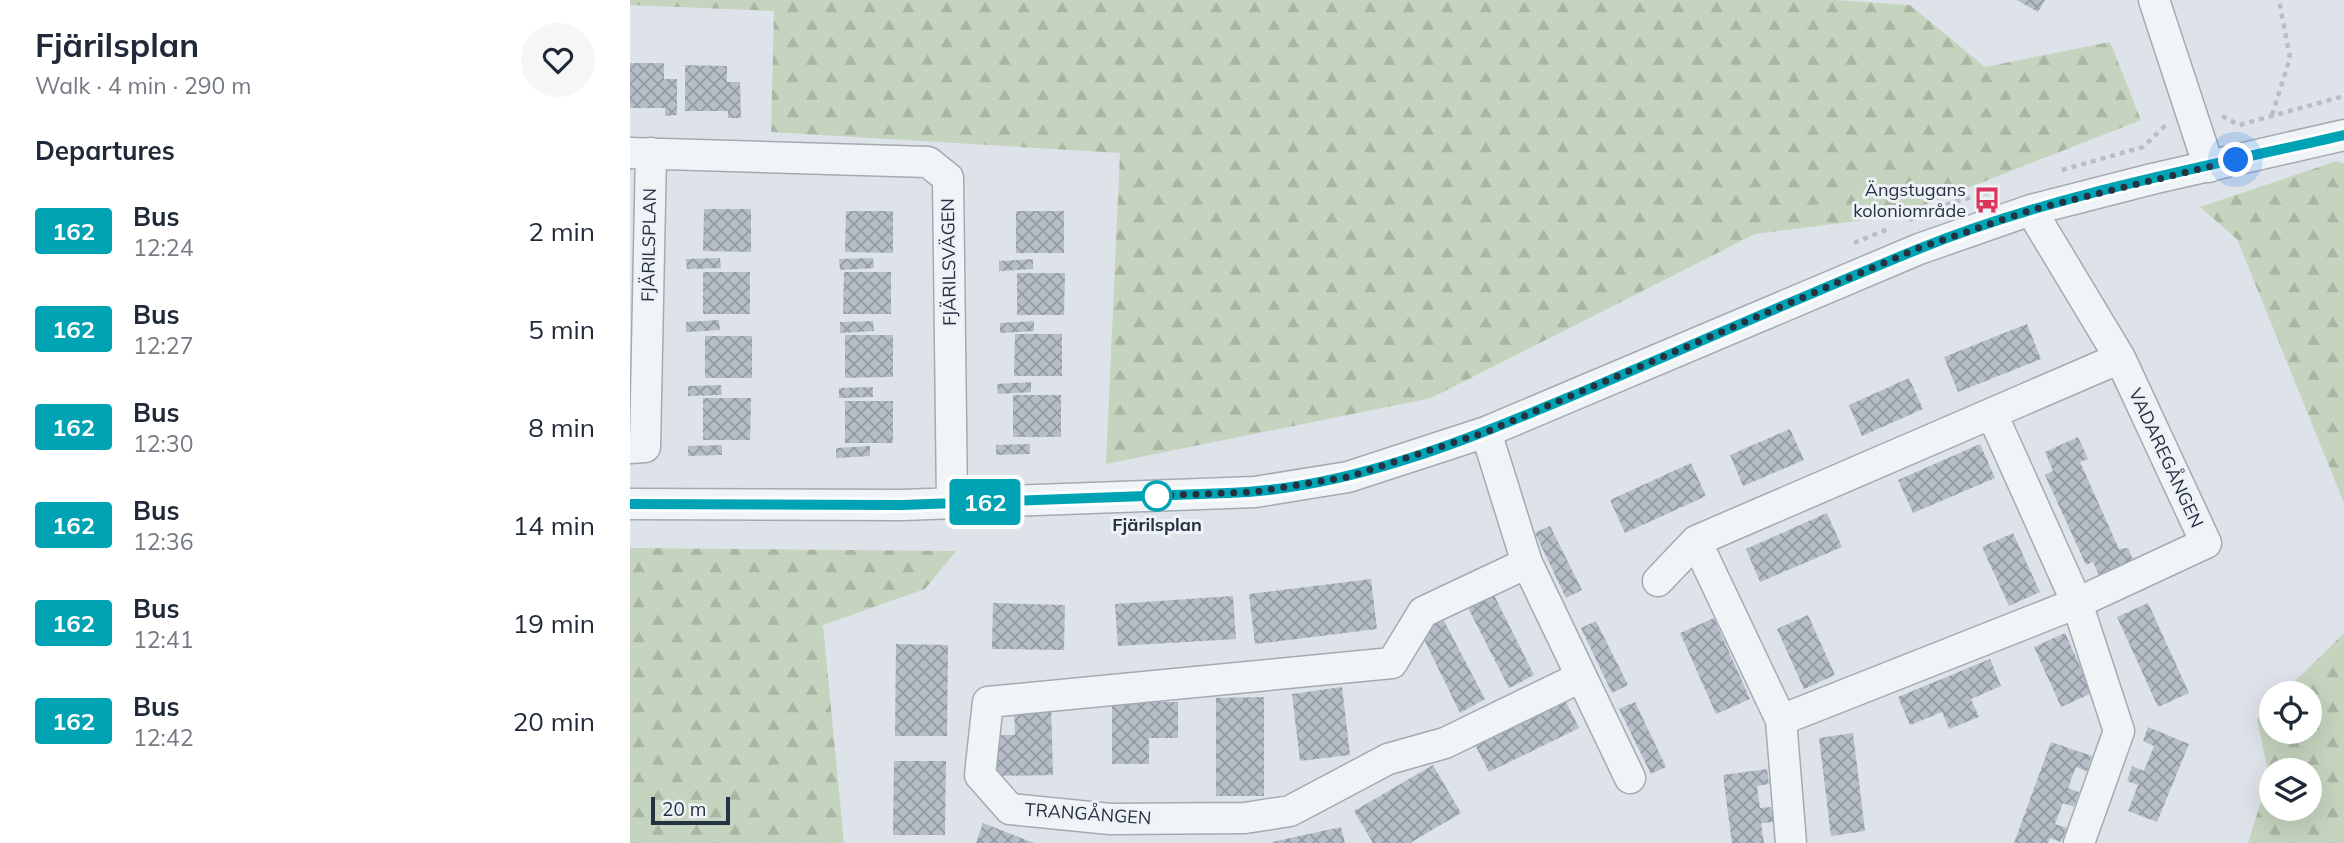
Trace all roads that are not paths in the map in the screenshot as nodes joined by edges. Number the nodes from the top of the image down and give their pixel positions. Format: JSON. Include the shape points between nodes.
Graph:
{"nodes":[{"id":1,"x":2154,"y":0,"type":"edge"},
{"id":2,"x":2344,"y":135,"type":"edge"},
{"id":3,"x":640,"y":153,"type":"edge"},
{"id":4,"x":2209,"y":167,"type":"junction"},
{"id":5,"x":2031,"y":210,"type":"junction"},
{"id":6,"x":2120,"y":358,"type":"junction"},
{"id":7,"x":1992,"y":414,"type":"junction"},
{"id":8,"x":1486,"y":432,"type":"junction"},
{"id":9,"x":630,"y":447,"type":"edge"},
{"id":10,"x":952,"y":503,"type":"junction"},
{"id":11,"x":630,"y":504,"type":"edge"},
{"id":12,"x":1696,"y":541,"type":"junction"},
{"id":13,"x":1527,"y":563,"type":"junction"},
{"id":14,"x":1658,"y":581,"type":"dead end"},
{"id":15,"x":2077,"y":603,"type":"junction"},
{"id":16,"x":1581,"y":677,"type":"junction"},
{"id":17,"x":1781,"y":720,"type":"junction"},
{"id":18,"x":1630,"y":778,"type":"dead end"},
{"id":19,"x":1791,"y":843,"type":"edge"},
{"id":20,"x":2079,"y":843,"type":"edge"}],
"edges":[{"from":1,"to":4,"type":"street"},
{"from":2,"to":4,"type":"street"},
{"from":3,"to":9,"type":"street","name":"FJÄRILSPLAN","via":[[645,447]]},
{"from":3,"to":10,"type":"street","name":"FJÄRILSVÄGEN","via":[[928,162],[948,178]]},
{"from":4,"to":5,"type":"street"},
{"from":5,"to":6,"type":"street","name":"VADAREGÅNGEN"},
{"from":5,"to":8,"type":"street","via":[[1919,248]]},
{"from":6,"to":7,"type":"street"},
{"from":6,"to":15,"type":"street","name":"VADAREGÅNGEN","via":[[2206,543]]},
{"from":7,"to":12,"type":"street"},
{"from":7,"to":15,"type":"street"},
{"from":8,"to":10,"type":"street","via":[[1348,477],[1255,492]]},
{"from":8,"to":13,"type":"street"},
{"from":10,"to":11,"type":"street"},
{"from":12,"to":14,"type":"street"},
{"from":12,"to":17,"type":"street"},
{"from":13,"to":16,"type":"street"},
{"from":13,"to":16,"type":"street","name":"TRANGÅNGEN","via":[[1423,612],[1392,663],[988,702],[980,775],[1010,809],[1110,819],[1245,818],[1290,811],[1388,759],[1445,743]]},
{"from":15,"to":17,"type":"street","name":"VADAREGÅNGEN"},
{"from":15,"to":20,"type":"street","via":[[2119,731]]},
{"from":16,"to":18,"type":"street"},
{"from":17,"to":19,"type":"street"}]}
